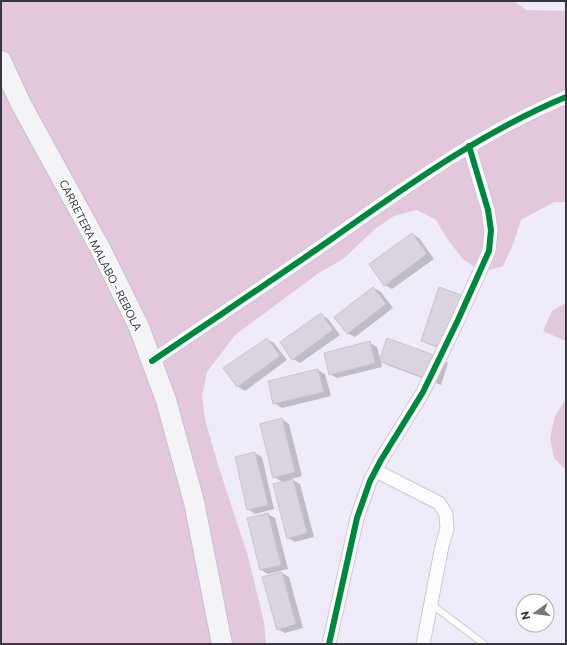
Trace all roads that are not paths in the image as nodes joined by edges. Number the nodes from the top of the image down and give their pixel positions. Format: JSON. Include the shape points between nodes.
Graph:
{"nodes":[{"id":1,"x":1,"y":61,"type":"edge"},
{"id":2,"x":566,"y":97,"type":"edge"},
{"id":3,"x":469,"y":146,"type":"junction"},
{"id":4,"x":152,"y":361,"type":"junction"},
{"id":5,"x":376,"y":471,"type":"junction"},
{"id":6,"x":431,"y":604,"type":"junction"},
{"id":7,"x":222,"y":644,"type":"edge"},
{"id":8,"x":330,"y":644,"type":"edge"},
{"id":9,"x":423,"y":644,"type":"edge"},
{"id":10,"x":484,"y":644,"type":"edge"}],
"edges":[{"from":1,"to":4,"type":"main road","name":"CARRETERA MALABO - REBOLA","via":[[21,104],[100,248],[139,327]]},
{"from":2,"to":3,"type":"street"},
{"from":3,"to":4,"type":"street"},
{"from":3,"to":5,"type":"street","via":[[488,210],[491,230],[489,251],[423,392]]},
{"from":4,"to":7,"type":"main road","name":"CARRETERA MALABO - REBOLA","via":[[166,400],[194,502]]},
{"from":5,"to":6,"type":"street","via":[[439,503],[446,514],[447,529]]},
{"from":5,"to":8,"type":"street","via":[[357,518]]},
{"from":6,"to":9,"type":"street"},
{"from":6,"to":10,"type":"lane"}]}
